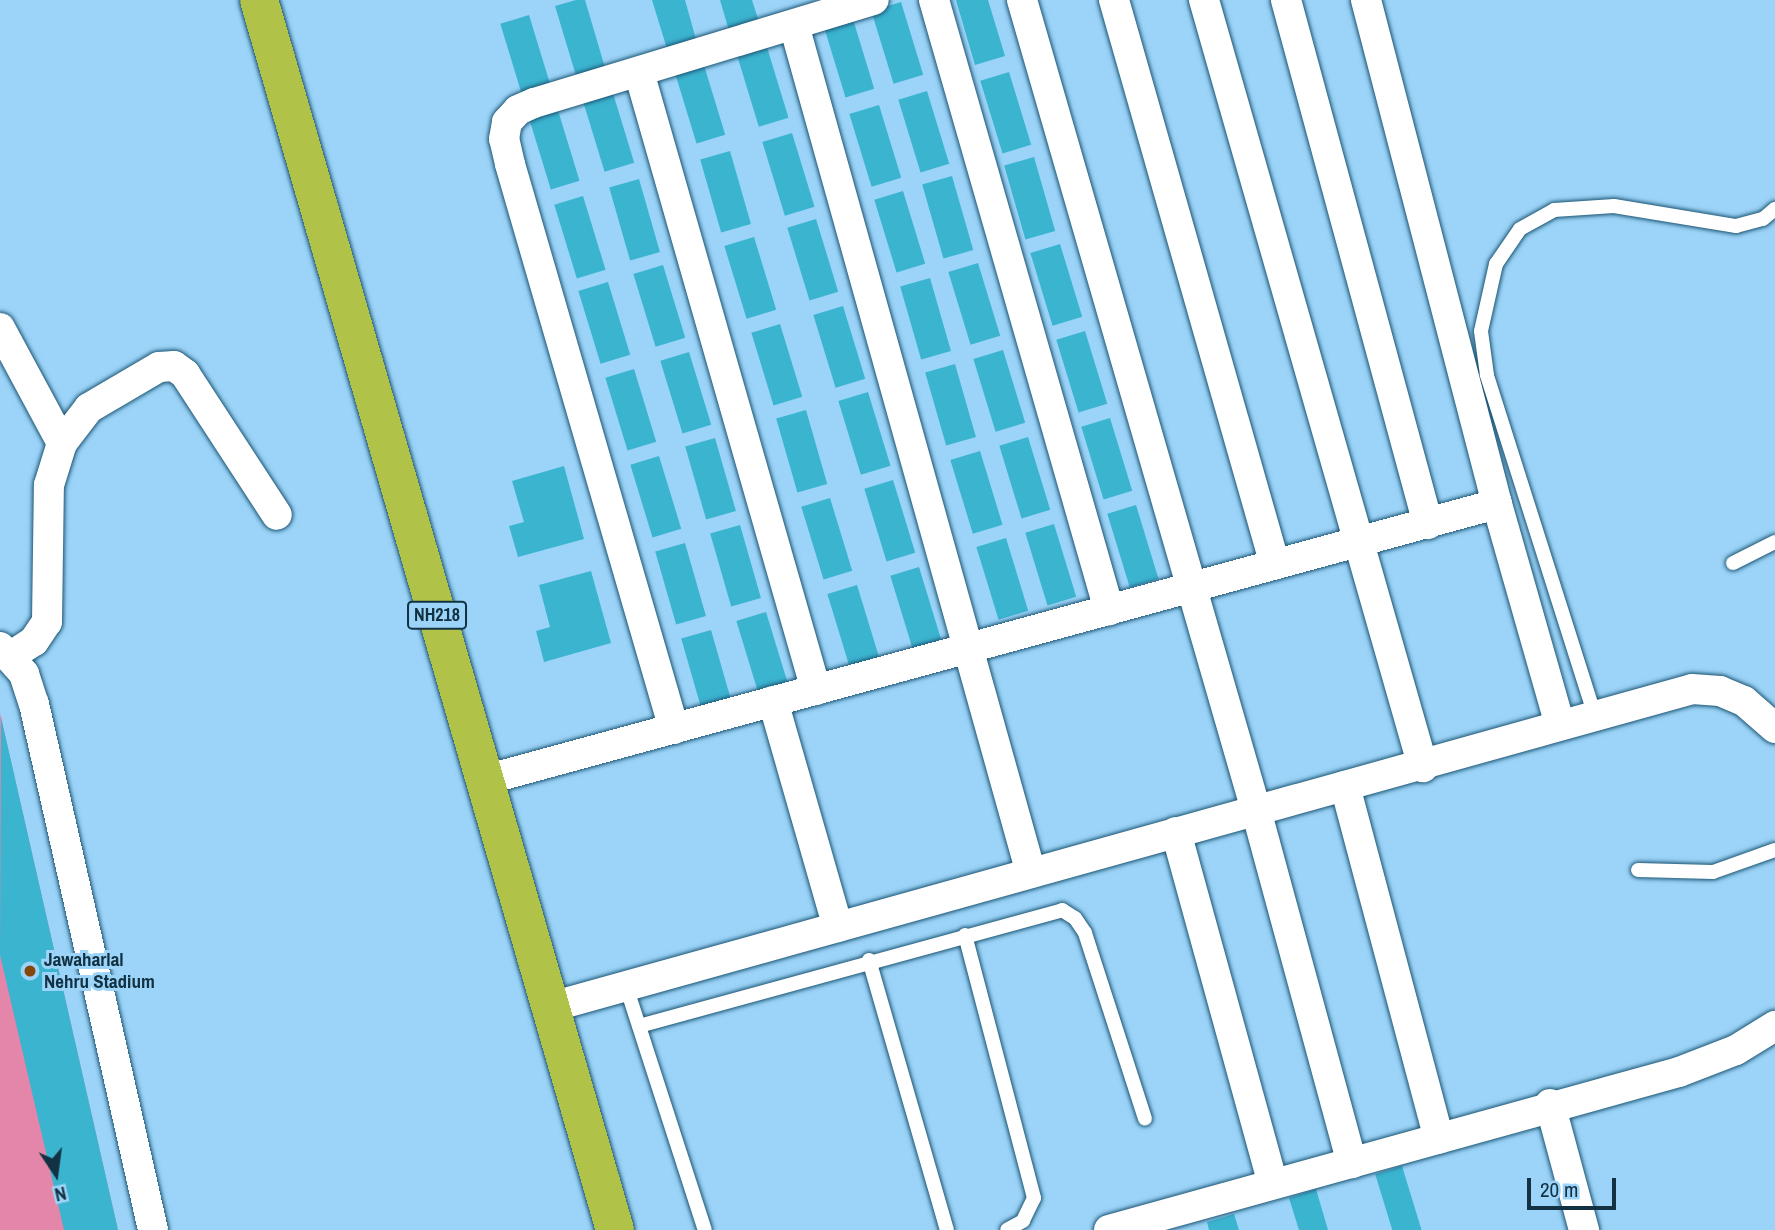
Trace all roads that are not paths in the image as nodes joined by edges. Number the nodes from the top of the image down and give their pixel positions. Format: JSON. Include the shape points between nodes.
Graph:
{"nodes":[{"id":1,"x":259,"y":0,"type":"edge"},
{"id":2,"x":874,"y":0,"type":"edge"},
{"id":3,"x":934,"y":0,"type":"edge"},
{"id":4,"x":1022,"y":0,"type":"edge"},
{"id":5,"x":1114,"y":0,"type":"edge"},
{"id":6,"x":1204,"y":0,"type":"edge"},
{"id":7,"x":1286,"y":0,"type":"edge"},
{"id":8,"x":1366,"y":0,"type":"edge"},
{"id":9,"x":794,"y":25,"type":"junction"},
{"id":10,"x":639,"y":72,"type":"junction"},
{"id":11,"x":1775,"y":209,"type":"edge"},
{"id":12,"x":0,"y":328,"type":"edge"},
{"id":13,"x":62,"y":443,"type":"junction"},
{"id":14,"x":1497,"y":504,"type":"junction"},
{"id":15,"x":277,"y":516,"type":"dead end"},
{"id":16,"x":1429,"y":524,"type":"junction"},
{"id":17,"x":1357,"y":542,"type":"junction"},
{"id":18,"x":1775,"y":542,"type":"edge"},
{"id":19,"x":1732,"y":563,"type":"dead end"},
{"id":20,"x":1275,"y":565,"type":"junction"},
{"id":21,"x":1191,"y":587,"type":"junction"},
{"id":22,"x":1109,"y":610,"type":"junction"},
{"id":23,"x":967,"y":649,"type":"junction"},
{"id":24,"x":6,"y":652,"type":"edge"},
{"id":25,"x":816,"y":690,"type":"junction"},
{"id":26,"x":774,"y":701,"type":"junction"},
{"id":27,"x":1595,"y":716,"type":"junction"},
{"id":28,"x":1560,"y":725,"type":"junction"},
{"id":29,"x":1775,"y":728,"type":"edge"},
{"id":30,"x":674,"y":729,"type":"junction"},
{"id":31,"x":1423,"y":766,"type":"junction"},
{"id":32,"x":485,"y":780,"type":"junction"},
{"id":33,"x":1345,"y":786,"type":"junction"},
{"id":34,"x":1256,"y":810,"type":"junction"},
{"id":35,"x":1176,"y":832,"type":"junction"},
{"id":36,"x":1775,"y":850,"type":"edge"},
{"id":37,"x":1638,"y":870,"type":"dead end"},
{"id":38,"x":1031,"y":873,"type":"junction"},
{"id":39,"x":838,"y":927,"type":"junction"},
{"id":40,"x":965,"y":935,"type":"junction"},
{"id":41,"x":869,"y":960,"type":"junction"},
{"id":42,"x":626,"y":986,"type":"junction"},
{"id":43,"x":551,"y":1007,"type":"junction"},
{"id":44,"x":639,"y":1026,"type":"junction"},
{"id":45,"x":1775,"y":1026,"type":"edge"},
{"id":46,"x":1550,"y":1104,"type":"junction"},
{"id":47,"x":1144,"y":1119,"type":"dead end"},
{"id":48,"x":1439,"y":1139,"type":"junction"},
{"id":49,"x":1352,"y":1163,"type":"junction"},
{"id":50,"x":1273,"y":1184,"type":"junction"},
{"id":51,"x":153,"y":1230,"type":"edge"},
{"id":52,"x":615,"y":1230,"type":"edge"},
{"id":53,"x":705,"y":1230,"type":"edge"},
{"id":54,"x":947,"y":1230,"type":"edge"},
{"id":55,"x":1007,"y":1230,"type":"edge"},
{"id":56,"x":1109,"y":1230,"type":"edge"},
{"id":57,"x":1584,"y":1230,"type":"edge"}],
"edges":[{"from":1,"to":32,"type":"highway","number":"NH218"},
{"from":2,"to":9,"type":"street"},
{"from":3,"to":22,"type":"street"},
{"from":4,"to":21,"type":"street"},
{"from":5,"to":20,"type":"street"},
{"from":6,"to":17,"type":"street"},
{"from":7,"to":16,"type":"street"},
{"from":8,"to":14,"type":"street"},
{"from":9,"to":10,"type":"street"},
{"from":9,"to":23,"type":"street"},
{"from":10,"to":25,"type":"street"},
{"from":10,"to":30,"type":"street","via":[[518,110],[507,122],[504,139]]},
{"from":11,"to":27,"type":"lane","via":[[1763,219],[1736,226],[1614,206],[1554,210],[1520,229],[1496,264],[1481,331],[1487,375]]},
{"from":12,"to":13,"type":"street"},
{"from":13,"to":15,"type":"street","via":[[89,408],[159,367],[174,366],[185,374]]},
{"from":13,"to":24,"type":"street","via":[[49,485],[47,622],[34,641]]},
{"from":14,"to":16,"type":"street"},
{"from":14,"to":28,"type":"street"},
{"from":16,"to":17,"type":"street"},
{"from":17,"to":20,"type":"street"},
{"from":17,"to":31,"type":"street"},
{"from":18,"to":19,"type":"lane"},
{"from":20,"to":21,"type":"street"},
{"from":21,"to":22,"type":"street"},
{"from":21,"to":34,"type":"street"},
{"from":22,"to":23,"type":"street"},
{"from":23,"to":25,"type":"street"},
{"from":23,"to":38,"type":"street"},
{"from":24,"to":51,"type":"street","via":[[34,704]]},
{"from":25,"to":26,"type":"street"},
{"from":26,"to":30,"type":"street"},
{"from":26,"to":39,"type":"street"},
{"from":27,"to":28,"type":"street"},
{"from":27,"to":29,"type":"street","via":[[1692,689],[1720,691],[1745,701]]},
{"from":28,"to":31,"type":"street"},
{"from":30,"to":32,"type":"street"},
{"from":31,"to":33,"type":"street"},
{"from":32,"to":43,"type":"highway","number":"NH218"},
{"from":33,"to":34,"type":"street"},
{"from":33,"to":48,"type":"street"},
{"from":34,"to":35,"type":"street"},
{"from":34,"to":49,"type":"street"},
{"from":35,"to":38,"type":"street"},
{"from":35,"to":50,"type":"street"},
{"from":36,"to":37,"type":"lane","via":[[1713,873]]},
{"from":38,"to":39,"type":"street"},
{"from":39,"to":42,"type":"street"},
{"from":40,"to":41,"type":"lane"},
{"from":40,"to":47,"type":"lane","via":[[1050,911],[1062,910],[1075,918],[1093,953]]},
{"from":40,"to":55,"type":"lane","via":[[1034,1198],[1023,1221]]},
{"from":41,"to":44,"type":"lane"},
{"from":41,"to":54,"type":"lane"},
{"from":42,"to":43,"type":"street"},
{"from":42,"to":44,"type":"lane"},
{"from":43,"to":52,"type":"highway","number":"NH218"},
{"from":44,"to":53,"type":"lane"},
{"from":45,"to":46,"type":"street","via":[[1699,1065]]},
{"from":46,"to":48,"type":"street"},
{"from":46,"to":57,"type":"street"},
{"from":48,"to":49,"type":"street"},
{"from":49,"to":50,"type":"street"},
{"from":50,"to":56,"type":"street"}]}
